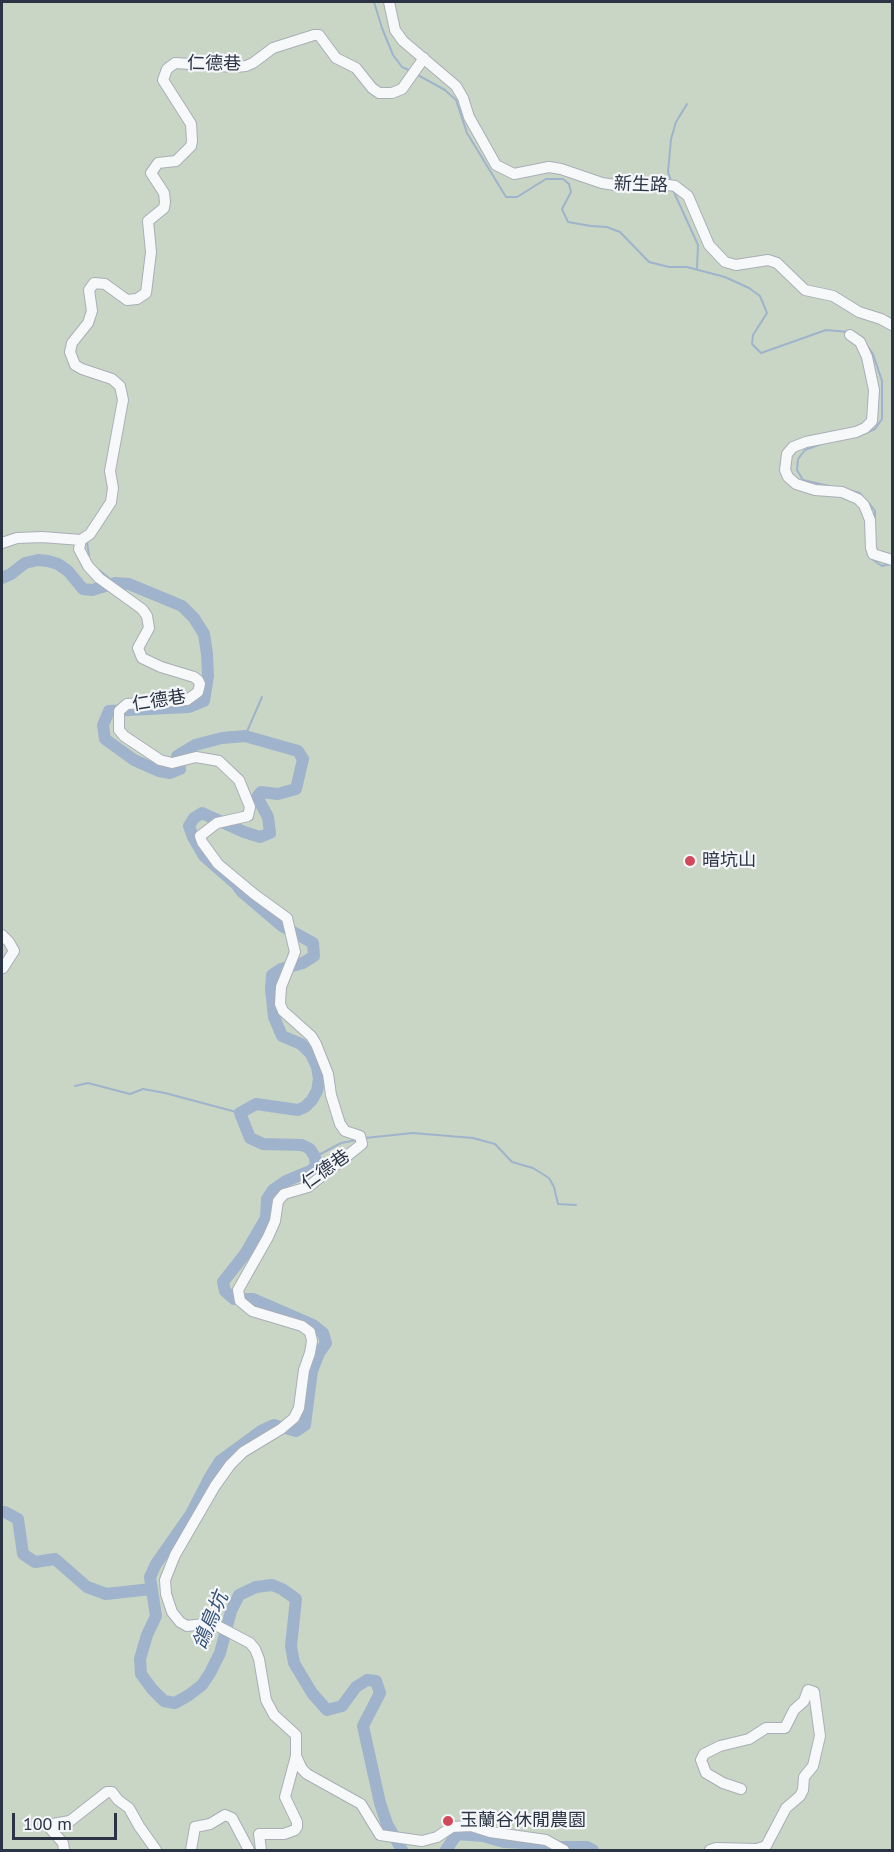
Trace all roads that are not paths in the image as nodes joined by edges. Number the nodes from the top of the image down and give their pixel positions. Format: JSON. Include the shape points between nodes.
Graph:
{"nodes":[{"id":1,"x":389,"y":2,"type":"edge"},
{"id":2,"x":424,"y":58,"type":"junction"},
{"id":3,"x":892,"y":326,"type":"edge"},
{"id":4,"x":850,"y":335,"type":"dead end"},
{"id":5,"x":81,"y":540,"type":"junction"},
{"id":6,"x":2,"y":543,"type":"edge"},
{"id":7,"x":892,"y":560,"type":"edge"},
{"id":8,"x":2,"y":935,"type":"edge"},
{"id":9,"x":3,"y":968,"type":"dead end"},
{"id":10,"x":296,"y":1756,"type":"junction"},
{"id":11,"x":741,"y":1789,"type":"dead end"},
{"id":12,"x":64,"y":1851,"type":"edge"},
{"id":13,"x":156,"y":1851,"type":"edge"},
{"id":14,"x":191,"y":1851,"type":"edge"},
{"id":15,"x":249,"y":1851,"type":"edge"},
{"id":16,"x":261,"y":1851,"type":"edge"},
{"id":17,"x":564,"y":1851,"type":"edge"},
{"id":18,"x":710,"y":1851,"type":"edge"}],
"edges":[{"from":1,"to":2,"type":"street","name":"新生路","via":[[395,30]]},
{"from":2,"to":3,"type":"street","name":"新生路","via":[[456,86],[496,165],[514,174],[549,167],[621,186],[671,185],[688,196],[709,245],[725,262],[777,263],[805,290],[833,296]]},
{"from":2,"to":5,"type":"street","name":"仁德巷","via":[[402,89],[392,93],[379,93],[372,88],[356,68],[336,58],[319,35],[273,48],[246,66],[175,63],[167,69],[163,80],[190,124],[192,141],[176,161],[158,163],[151,173],[164,193],[165,202],[164,208],[147,222],[152,252],[146,293],[127,300],[105,284],[94,284],[89,290],[92,311],[88,323],[70,352],[82,369],[120,386],[123,400],[110,471],[111,502],[90,534]]},
{"from":4,"to":7,"type":"street","via":[[860,342],[867,357],[874,390],[872,421],[856,432],[793,447],[787,454],[785,470],[796,484],[842,492],[858,499],[870,520],[872,551]]},
{"from":5,"to":6,"type":"street","via":[[42,537]]},
{"from":5,"to":10,"type":"street","name":"仁德巷","via":[[79,549],[87,566],[147,616],[149,628],[138,648],[142,658],[194,677],[200,684],[198,693],[187,700],[127,704],[119,711],[119,730],[160,760],[219,760],[238,780],[250,807],[248,816],[220,822],[200,836],[202,842],[218,864],[287,918],[295,952],[281,987],[282,1011],[316,1044],[340,1124],[345,1131],[360,1136],[362,1144],[308,1188],[284,1194],[278,1201],[275,1221],[239,1295],[252,1311],[310,1332],[312,1341],[298,1408],[285,1426],[243,1452],[230,1465],[175,1555],[165,1580],[172,1612],[180,1622],[187,1626],[212,1623],[250,1642],[259,1659],[266,1700],[274,1715],[296,1736]]},
{"from":8,"to":9,"type":"street","via":[[14,951]]},
{"from":10,"to":16,"type":"street","via":[[285,1797],[297,1827],[284,1834],[259,1834]]},
{"from":10,"to":17,"type":"street","name":"仁德巷","via":[[307,1774],[361,1804],[380,1835],[422,1841],[452,1827],[471,1826],[546,1840]]},
{"from":11,"to":18,"type":"street","via":[[706,1773],[701,1760],[704,1754],[749,1739],[766,1728],[785,1728],[808,1690],[814,1692],[820,1737],[800,1796],[786,1808],[766,1846]]},
{"from":12,"to":13,"type":"street","via":[[63,1843],[47,1825],[70,1821],[112,1792],[129,1808]]},
{"from":14,"to":15,"type":"street","via":[[195,1827],[225,1815],[232,1818]]}]}
